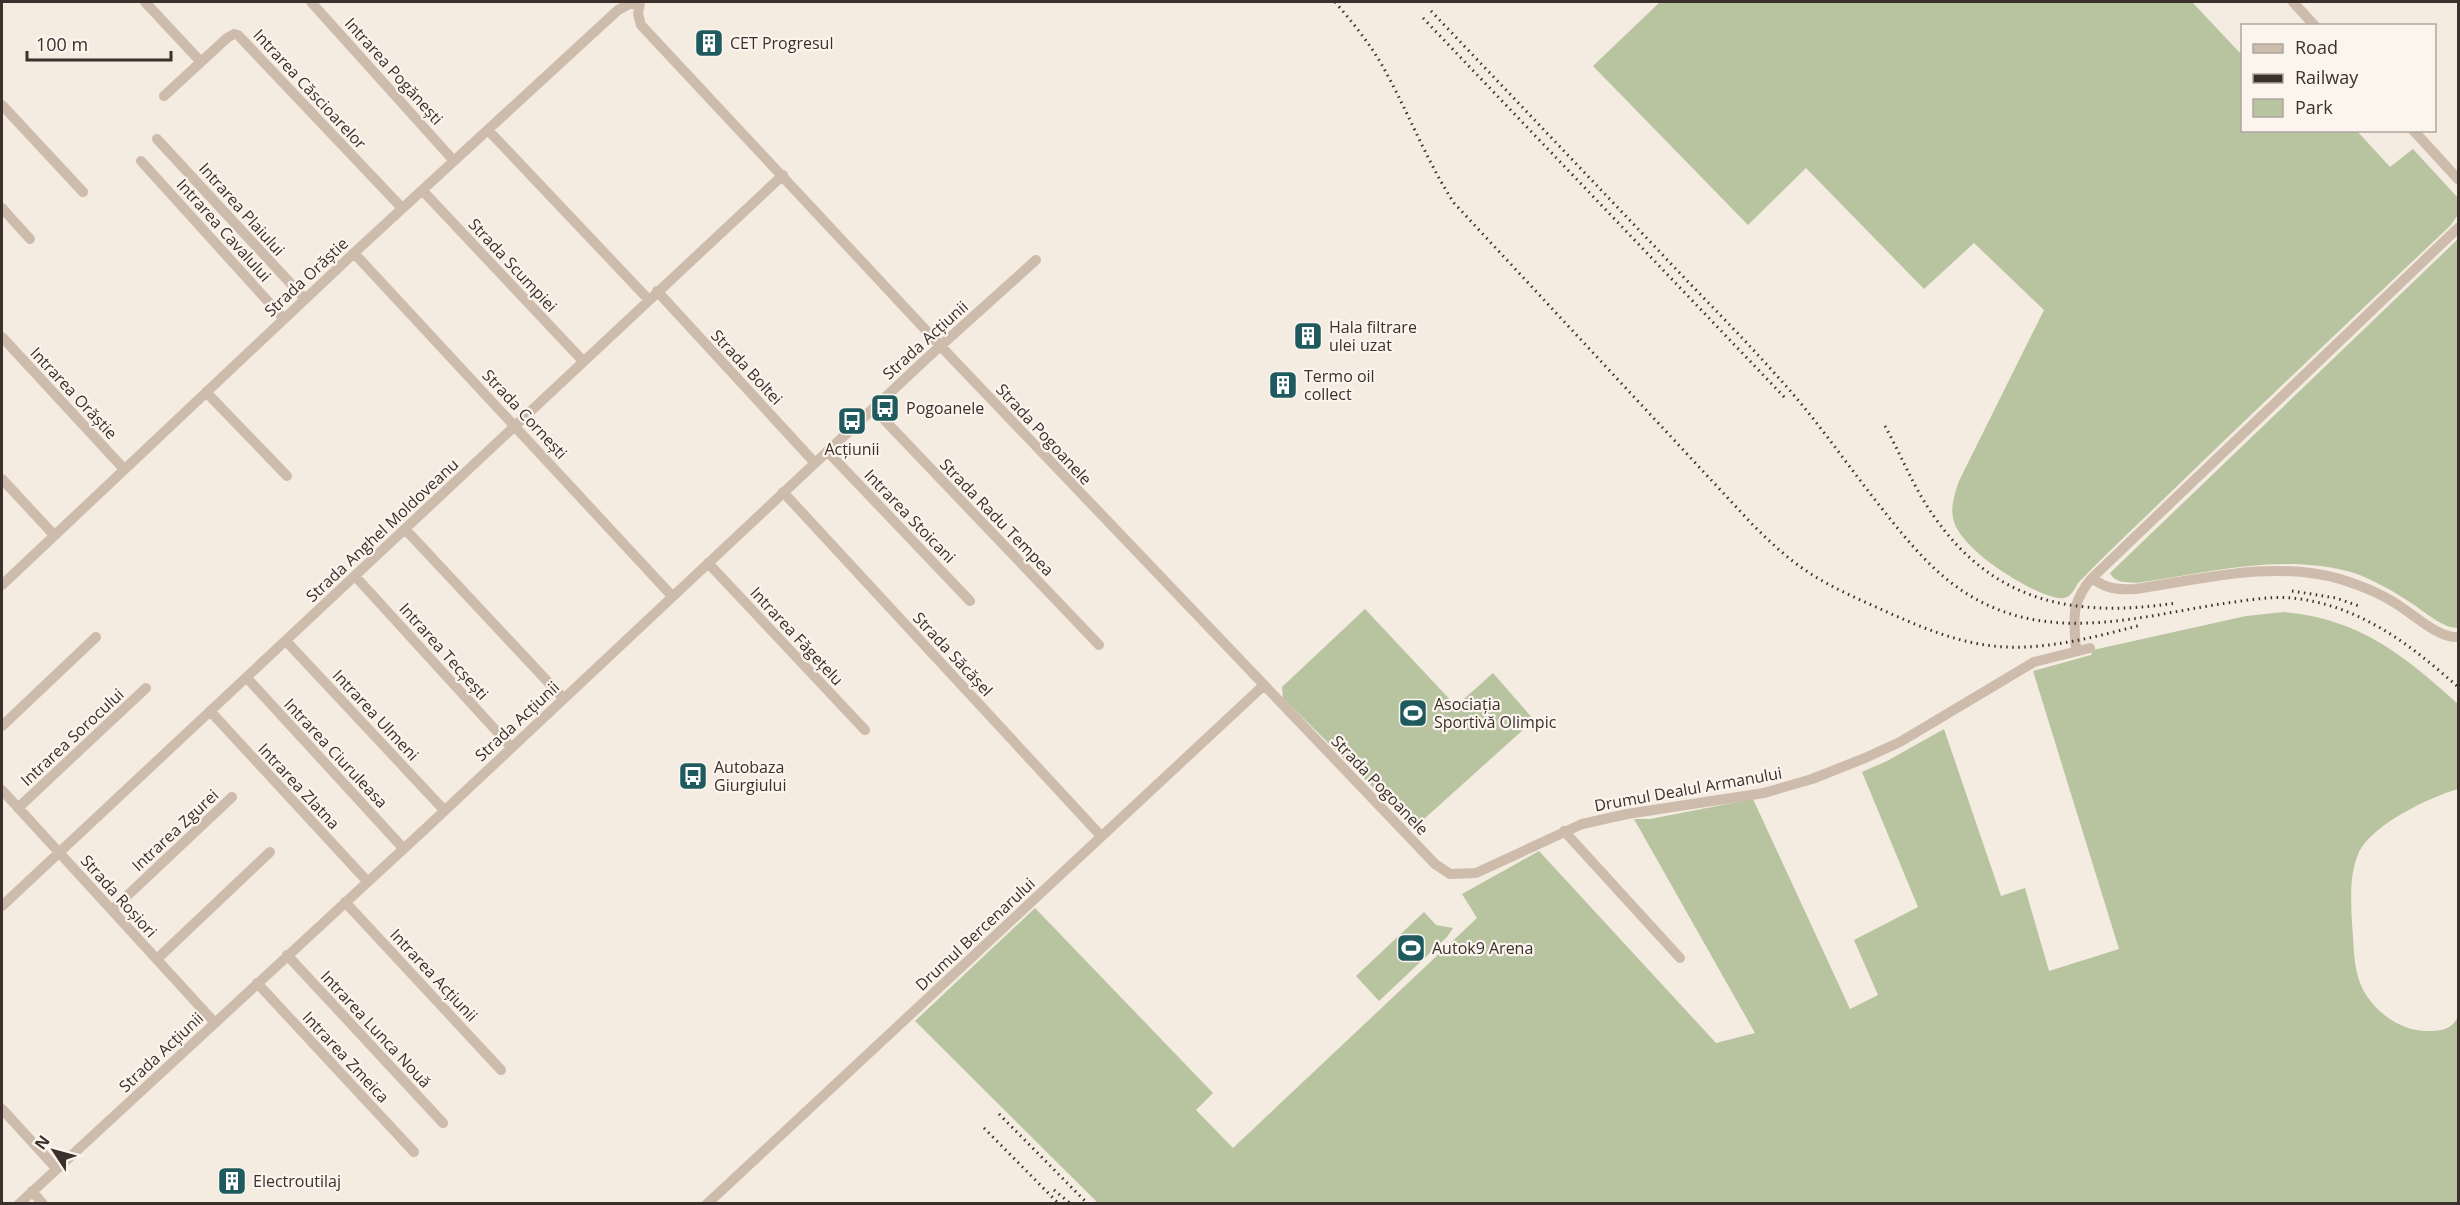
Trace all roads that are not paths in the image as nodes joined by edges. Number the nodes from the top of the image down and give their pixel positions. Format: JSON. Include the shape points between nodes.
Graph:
{"nodes":[{"id":1,"x":145,"y":2,"type":"edge"},
{"id":2,"x":311,"y":2,"type":"edge"},
{"id":3,"x":2293,"y":2,"type":"edge"},
{"id":4,"x":640,"y":3,"type":"edge"},
{"id":5,"x":2313,"y":24,"type":"edge"},
{"id":6,"x":201,"y":62,"type":"junction"},
{"id":7,"x":164,"y":96,"type":"dead end"},
{"id":8,"x":2,"y":105,"type":"edge"},
{"id":9,"x":488,"y":130,"type":"junction"},
{"id":10,"x":2415,"y":132,"type":"edge"},
{"id":11,"x":158,"y":139,"type":"dead end"},
{"id":12,"x":141,"y":161,"type":"dead end"},
{"id":13,"x":454,"y":161,"type":"junction"},
{"id":14,"x":783,"y":175,"type":"junction"},
{"id":15,"x":2458,"y":179,"type":"edge"},
{"id":16,"x":422,"y":190,"type":"junction"},
{"id":17,"x":83,"y":192,"type":"dead end"},
{"id":18,"x":2,"y":208,"type":"edge"},
{"id":19,"x":402,"y":208,"type":"junction"},
{"id":20,"x":2458,"y":228,"type":"edge"},
{"id":21,"x":30,"y":239,"type":"dead end"},
{"id":22,"x":354,"y":253,"type":"junction"},
{"id":23,"x":1036,"y":260,"type":"dead end"},
{"id":24,"x":653,"y":295,"type":"junction"},
{"id":25,"x":305,"y":299,"type":"junction"},
{"id":26,"x":284,"y":319,"type":"junction"},
{"id":27,"x":2,"y":337,"type":"edge"},
{"id":28,"x":940,"y":346,"type":"junction"},
{"id":29,"x":583,"y":361,"type":"junction"},
{"id":30,"x":206,"y":392,"type":"junction"},
{"id":31,"x":873,"y":408,"type":"junction"},
{"id":32,"x":515,"y":425,"type":"junction"},
{"id":33,"x":827,"y":451,"type":"junction"},
{"id":34,"x":815,"y":463,"type":"junction"},
{"id":35,"x":124,"y":469,"type":"junction"},
{"id":36,"x":287,"y":476,"type":"dead end"},
{"id":37,"x":2,"y":479,"type":"edge"},
{"id":38,"x":783,"y":492,"type":"junction"},
{"id":39,"x":405,"y":529,"type":"junction"},
{"id":40,"x":54,"y":536,"type":"junction"},
{"id":41,"x":708,"y":563,"type":"junction"},
{"id":42,"x":355,"y":576,"type":"junction"},
{"id":43,"x":2092,"y":578,"type":"junction"},
{"id":44,"x":2,"y":585,"type":"edge"},
{"id":45,"x":672,"y":596,"type":"junction"},
{"id":46,"x":970,"y":602,"type":"dead end"},
{"id":47,"x":96,"y":637,"type":"dead end"},
{"id":48,"x":2458,"y":638,"type":"edge"},
{"id":49,"x":286,"y":641,"type":"junction"},
{"id":50,"x":1098,"y":645,"type":"dead end"},
{"id":51,"x":2090,"y":648,"type":"dead end"},
{"id":52,"x":2076,"y":651,"type":"junction"},
{"id":53,"x":247,"y":678,"type":"junction"},
{"id":54,"x":1263,"y":686,"type":"junction"},
{"id":55,"x":146,"y":688,"type":"dead end"},
{"id":56,"x":563,"y":698,"type":"junction"},
{"id":57,"x":210,"y":711,"type":"junction"},
{"id":58,"x":2,"y":726,"type":"edge"},
{"id":59,"x":866,"y":730,"type":"dead end"},
{"id":60,"x":511,"y":747,"type":"junction"},
{"id":61,"x":2,"y":790,"type":"edge"},
{"id":62,"x":232,"y":796,"type":"dead end"},
{"id":63,"x":18,"y":808,"type":"junction"},
{"id":64,"x":444,"y":810,"type":"junction"},
{"id":65,"x":1564,"y":831,"type":"junction"},
{"id":66,"x":1101,"y":836,"type":"junction"},
{"id":67,"x":404,"y":848,"type":"junction"},
{"id":68,"x":59,"y":852,"type":"junction"},
{"id":69,"x":270,"y":852,"type":"dead end"},
{"id":70,"x":1450,"y":874,"type":"joint"},
{"id":71,"x":367,"y":881,"type":"junction"},
{"id":72,"x":345,"y":902,"type":"junction"},
{"id":73,"x":2,"y":906,"type":"edge"},
{"id":74,"x":112,"y":909,"type":"junction"},
{"id":75,"x":287,"y":955,"type":"junction"},
{"id":76,"x":1680,"y":958,"type":"dead end"},
{"id":77,"x":157,"y":959,"type":"junction"},
{"id":78,"x":257,"y":983,"type":"junction"},
{"id":79,"x":215,"y":1023,"type":"junction"},
{"id":80,"x":501,"y":1070,"type":"dead end"},
{"id":81,"x":2,"y":1109,"type":"edge"},
{"id":82,"x":443,"y":1123,"type":"dead end"},
{"id":83,"x":414,"y":1152,"type":"dead end"},
{"id":84,"x":56,"y":1168,"type":"junction"},
{"id":85,"x":32,"y":1191,"type":"junction"},
{"id":86,"x":19,"y":1203,"type":"edge"},
{"id":87,"x":43,"y":1203,"type":"edge"},
{"id":88,"x":707,"y":1203,"type":"edge"}],
"edges":[{"from":1,"to":6,"type":"street"},
{"from":2,"to":13,"type":"street","name":"Intrarea Pogănești"},
{"from":3,"to":5,"type":"street"},
{"from":4,"to":9,"type":"street","name":"Strada Orăștie","via":[[618,10]]},
{"from":4,"to":14,"type":"street","name":"Strada Pogoanele","via":[[641,25]]},
{"from":6,"to":7,"type":"street","name":"Intrarea Căscioarelor"},
{"from":6,"to":19,"type":"street","name":"Intrarea Căscioarelor","via":[[227,38],[234,34],[242,37]]},
{"from":8,"to":17,"type":"street"},
{"from":9,"to":13,"type":"street","name":"Strada Orăștie"},
{"from":9,"to":24,"type":"street","name":"Strada Boltei"},
{"from":10,"to":15,"type":"street"},
{"from":11,"to":25,"type":"street","name":"Intrarea Plaiului"},
{"from":12,"to":26,"type":"street","name":"Intrarea Cavalului"},
{"from":13,"to":16,"type":"street","name":"Strada Orăștie"},
{"from":14,"to":24,"type":"street","name":"Strada Anghel Moldoveanu"},
{"from":14,"to":28,"type":"street","name":"Strada Pogoanele"},
{"from":16,"to":19,"type":"street","name":"Strada Orăștie"},
{"from":16,"to":29,"type":"street","name":"Strada Scumpiei"},
{"from":18,"to":21,"type":"street"},
{"from":19,"to":22,"type":"street","name":"Strada Orăștie"},
{"from":20,"to":43,"type":"street"},
{"from":22,"to":25,"type":"street","name":"Strada Orăștie"},
{"from":22,"to":32,"type":"street","name":"Strada Cornești"},
{"from":23,"to":28,"type":"street","name":"Strada Acțiunii"},
{"from":24,"to":29,"type":"street","name":"Strada Anghel Moldoveanu"},
{"from":24,"to":34,"type":"street","name":"Strada Boltei"},
{"from":25,"to":26,"type":"street","name":"Strada Orăștie"},
{"from":26,"to":30,"type":"street","name":"Strada Orăștie"},
{"from":27,"to":35,"type":"street","name":"Intrarea Orăștie"},
{"from":28,"to":31,"type":"street","name":"Strada Acțiunii"},
{"from":28,"to":54,"type":"street","name":"Strada Pogoanele"},
{"from":29,"to":32,"type":"street","name":"Strada Anghel Moldoveanu"},
{"from":30,"to":35,"type":"street","name":"Strada Orăștie"},
{"from":30,"to":36,"type":"street"},
{"from":31,"to":33,"type":"street","name":"Strada Acțiunii"},
{"from":31,"to":50,"type":"street","name":"Strada Radu Tempea"},
{"from":32,"to":39,"type":"street","name":"Strada Anghel Moldoveanu"},
{"from":32,"to":45,"type":"street","name":"Strada Cornești"},
{"from":33,"to":34,"type":"street","name":"Strada Acțiunii"},
{"from":33,"to":46,"type":"street","name":"Intrarea Stoicani"},
{"from":34,"to":38,"type":"street","name":"Strada Acțiunii"},
{"from":35,"to":40,"type":"street","name":"Strada Orăștie"},
{"from":37,"to":40,"type":"street"},
{"from":38,"to":41,"type":"street","name":"Strada Acțiunii"},
{"from":38,"to":66,"type":"street","name":"Strada Săcășel"},
{"from":39,"to":42,"type":"street","name":"Strada Anghel Moldoveanu"},
{"from":39,"to":56,"type":"street"},
{"from":40,"to":44,"type":"street","name":"Strada Orăștie"},
{"from":41,"to":45,"type":"street","name":"Strada Acțiunii"},
{"from":41,"to":59,"type":"street","name":"Intrarea Făgețelu"},
{"from":42,"to":49,"type":"street","name":"Strada Anghel Moldoveanu"},
{"from":42,"to":60,"type":"street","name":"Intrarea Tecșești"},
{"from":43,"to":48,"type":"street","via":[[2107,588],[2119,590],[2250,572],[2310,572],[2370,589],[2447,637]]},
{"from":43,"to":52,"type":"street","via":[[2079,595],[2074,611]]},
{"from":45,"to":56,"type":"street","name":"Strada Acțiunii"},
{"from":47,"to":58,"type":"street"},
{"from":49,"to":53,"type":"street","name":"Strada Anghel Moldoveanu"},
{"from":49,"to":64,"type":"street","name":"Intrarea Ulmeni"},
{"from":51,"to":52,"type":"street","name":"Drumul Dealul Armanului"},
{"from":52,"to":65,"type":"street","name":"Drumul Dealul Armanului","via":[[2034,662],[1900,742],[1812,779],[1764,793],[1618,815]]},
{"from":53,"to":57,"type":"street","name":"Strada Anghel Moldoveanu"},
{"from":53,"to":67,"type":"street","name":"Intrarea Ciuruleasa"},
{"from":54,"to":66,"type":"street","name":"Drumul Bercenarului"},
{"from":54,"to":70,"type":"street","name":"Strada Pogoanele","via":[[1435,864]]},
{"from":55,"to":63,"type":"street","name":"Intrarea Sorocului"},
{"from":56,"to":60,"type":"street","name":"Strada Acțiunii"},
{"from":57,"to":68,"type":"street","name":"Strada Anghel Moldoveanu"},
{"from":57,"to":71,"type":"street","name":"Intrarea Zlatna"},
{"from":60,"to":64,"type":"street","name":"Strada Acțiunii"},
{"from":61,"to":63,"type":"street","name":"Strada Roșiori"},
{"from":62,"to":74,"type":"street","name":"Intrarea Zgurei"},
{"from":63,"to":68,"type":"street","name":"Strada Roșiori"},
{"from":64,"to":67,"type":"street","name":"Strada Acțiunii"},
{"from":65,"to":70,"type":"street","name":"Drumul Dealul Armanului","via":[[1476,873]]},
{"from":65,"to":76,"type":"street"},
{"from":66,"to":88,"type":"street","name":"Drumul Bercenarului"},
{"from":67,"to":71,"type":"street","name":"Strada Acțiunii"},
{"from":68,"to":73,"type":"street","name":"Strada Anghel Moldoveanu"},
{"from":68,"to":74,"type":"street","name":"Strada Roșiori"},
{"from":69,"to":77,"type":"street"},
{"from":71,"to":72,"type":"street","name":"Strada Acțiunii"},
{"from":72,"to":75,"type":"street","name":"Strada Acțiunii"},
{"from":72,"to":80,"type":"street","name":"Intrarea Acțiunii"},
{"from":74,"to":77,"type":"street","name":"Strada Roșiori"},
{"from":75,"to":78,"type":"street","name":"Strada Acțiunii"},
{"from":75,"to":82,"type":"street","name":"Intrarea Lunca Nouă"},
{"from":77,"to":79,"type":"street","name":"Strada Roșiori"},
{"from":78,"to":79,"type":"street","name":"Strada Acțiunii"},
{"from":78,"to":83,"type":"street","name":"Intrarea Zmeica"},
{"from":79,"to":84,"type":"street","name":"Strada Acțiunii"},
{"from":81,"to":84,"type":"street"},
{"from":84,"to":85,"type":"street","name":"Strada Acțiunii"},
{"from":85,"to":86,"type":"street","name":"Strada Acțiunii"},
{"from":85,"to":87,"type":"street"}]}
